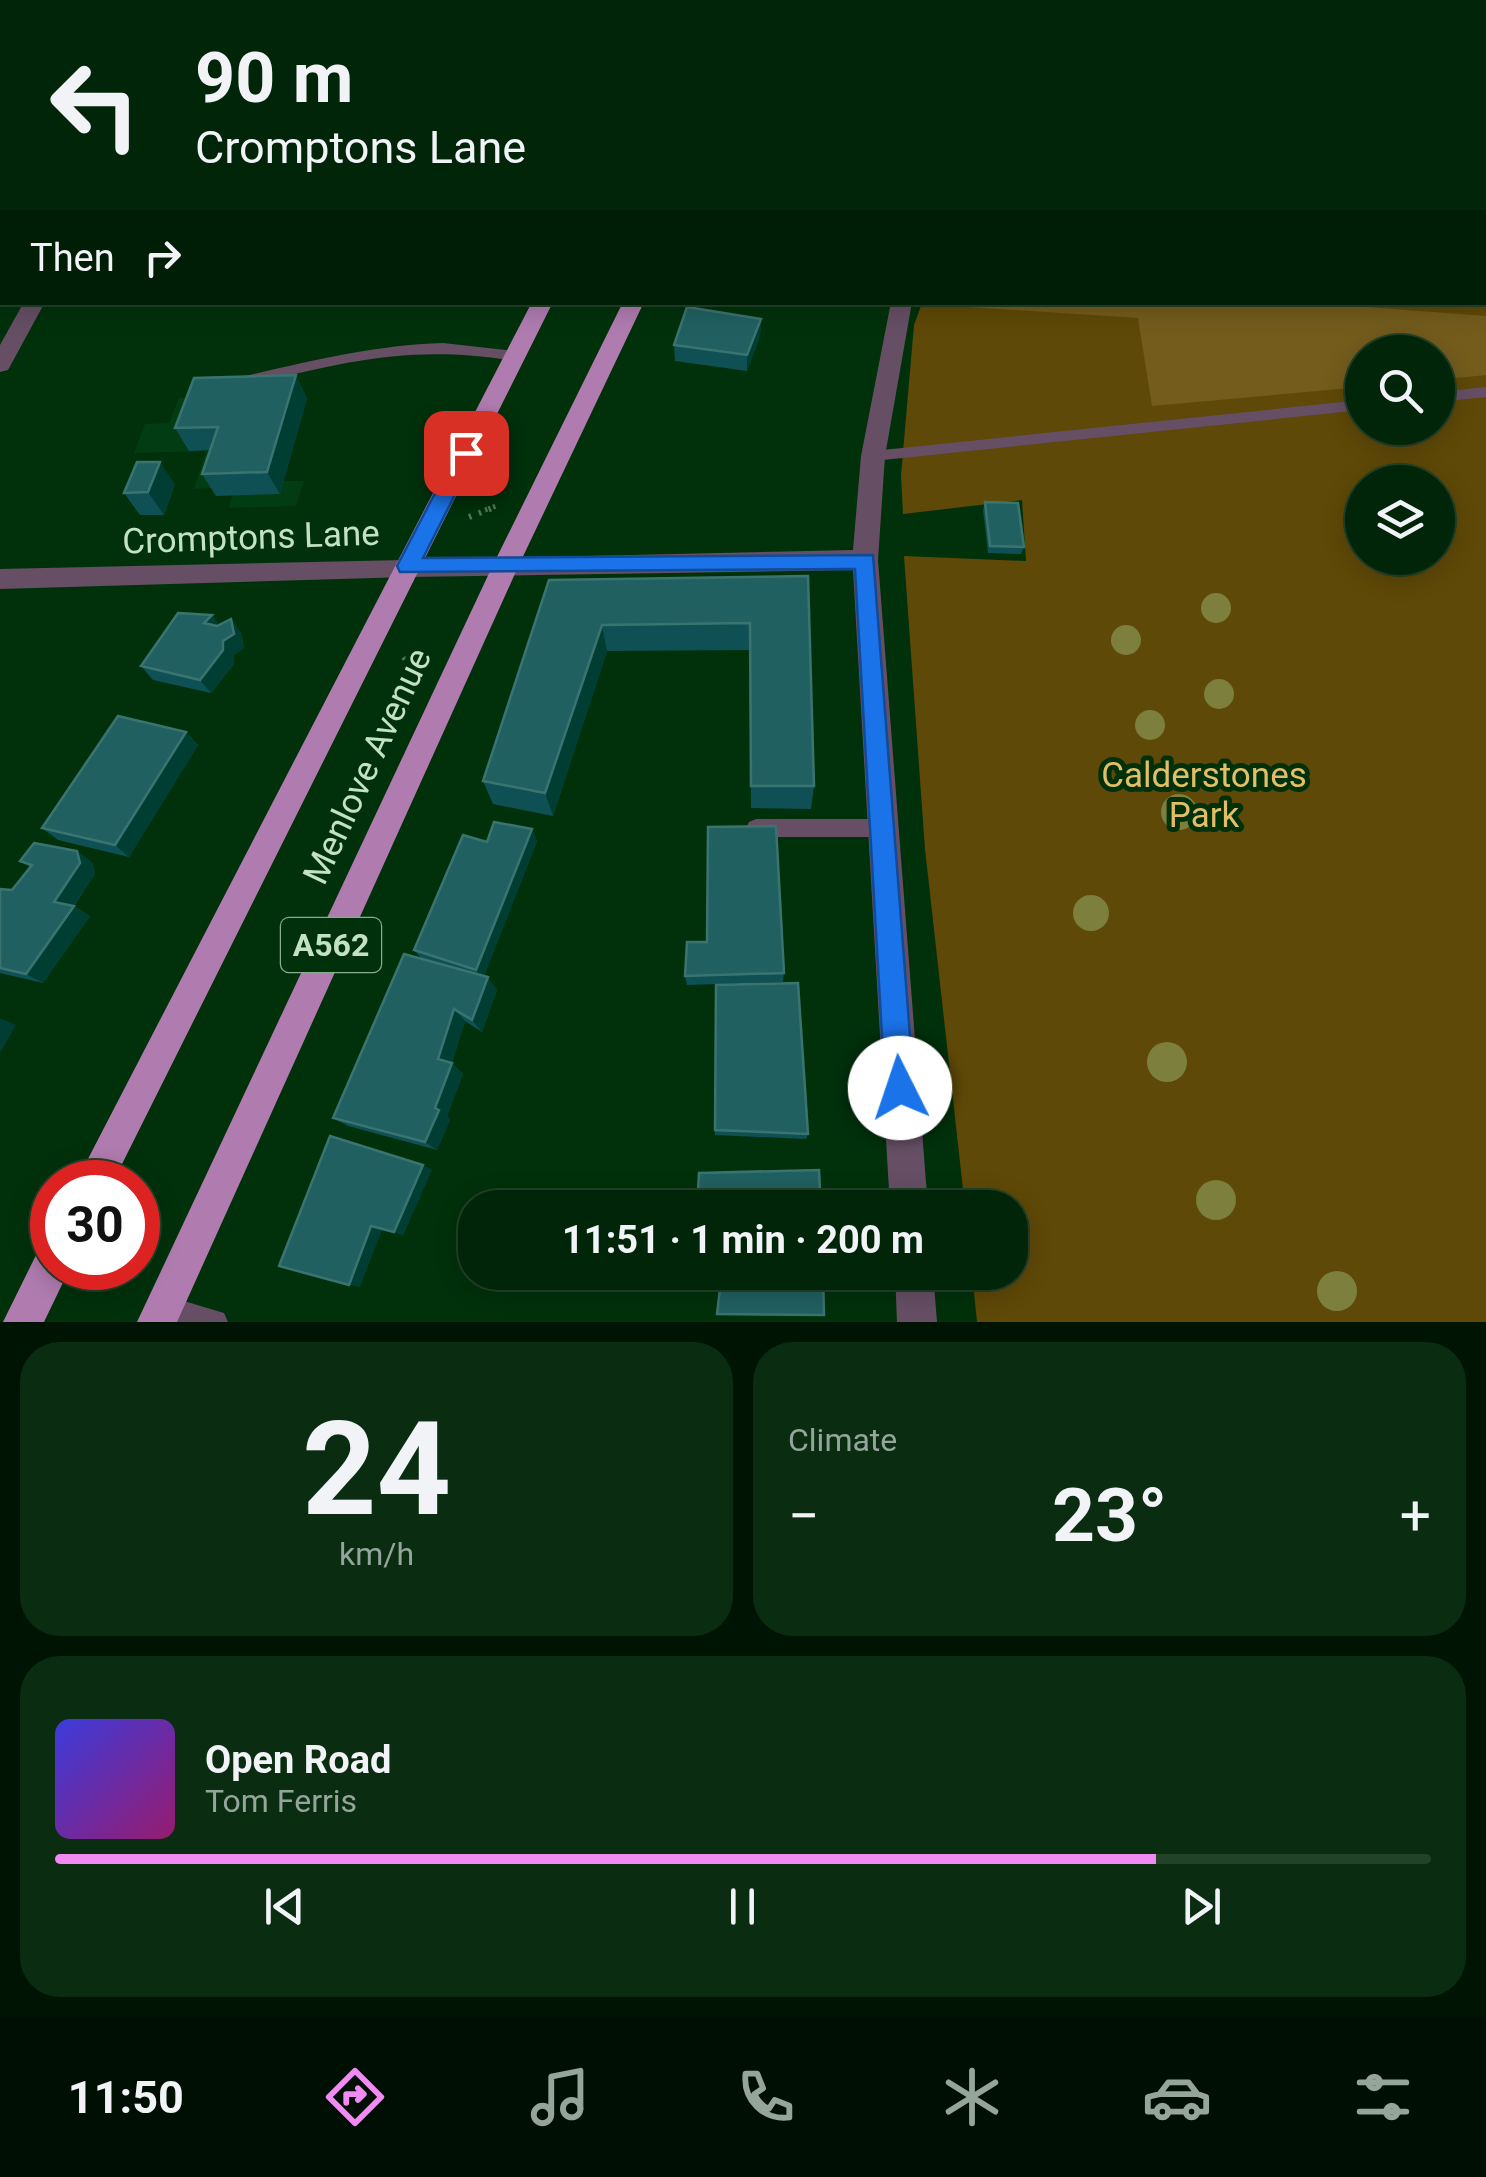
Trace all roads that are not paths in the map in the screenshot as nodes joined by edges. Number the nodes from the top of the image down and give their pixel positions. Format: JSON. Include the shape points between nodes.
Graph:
{"nodes":[{"id":1,"x":33,"y":305,"type":"edge"},
{"id":2,"x":542,"y":305,"type":"edge"},
{"id":3,"x":633,"y":305,"type":"edge"},
{"id":4,"x":901,"y":305,"type":"edge"},
{"id":5,"x":515,"y":356,"type":"junction"},
{"id":6,"x":0,"y":365,"type":"edge"},
{"id":7,"x":232,"y":384,"type":"edge"},
{"id":8,"x":1486,"y":392,"type":"edge"},
{"id":9,"x":1455,"y":395,"type":"edge"},
{"id":10,"x":1345,"y":407,"type":"edge"},
{"id":11,"x":873,"y":456,"type":"junction"},
{"id":12,"x":865,"y":560,"type":"junction"},
{"id":13,"x":408,"y":566,"type":"junction"},
{"id":14,"x":505,"y":567,"type":"junction"},
{"id":15,"x":0,"y":580,"type":"edge"},
{"id":16,"x":744,"y":828,"type":"edge"},
{"id":17,"x":881,"y":828,"type":"junction"},
{"id":18,"x":105,"y":1160,"type":"edge"},
{"id":19,"x":908,"y":1190,"type":"edge"},
{"id":20,"x":39,"y":1290,"type":"edge"},
{"id":21,"x":915,"y":1290,"type":"edge"},
{"id":22,"x":160,"y":1314,"type":"edge"},
{"id":23,"x":23,"y":1322,"type":"edge"},
{"id":24,"x":215,"y":1322,"type":"edge"},
{"id":25,"x":917,"y":1322,"type":"edge"}],
"edges":[{"from":1,"to":6,"type":"street"},
{"from":2,"to":5,"type":"highway","name":"Menlove Avenue","number":"A562"},
{"from":3,"to":14,"type":"highway","name":"Menlove Avenue","number":"A562"},
{"from":4,"to":11,"type":"street"},
{"from":5,"to":7,"type":"lane","via":[[415,346]]},
{"from":5,"to":13,"type":"highway","name":"Menlove Avenue","number":"A562"},
{"from":8,"to":9,"type":"lane"},
{"from":10,"to":11,"type":"lane"},
{"from":11,"to":12,"type":"street"},
{"from":12,"to":14,"type":"street","name":"Cromptons Lane"},
{"from":12,"to":17,"type":"street"},
{"from":13,"to":14,"type":"street","name":"Cromptons Lane"},
{"from":13,"to":15,"type":"street","name":"Cromptons Lane"},
{"from":13,"to":18,"type":"highway","name":"Menlove Avenue","number":"A562"},
{"from":14,"to":22,"type":"highway","name":"Menlove Avenue","number":"A562"},
{"from":16,"to":17,"type":"lane"},
{"from":17,"to":19,"type":"street"},
{"from":20,"to":23,"type":"highway"},
{"from":21,"to":25,"type":"street"},
{"from":22,"to":24,"type":"lane"}]}
